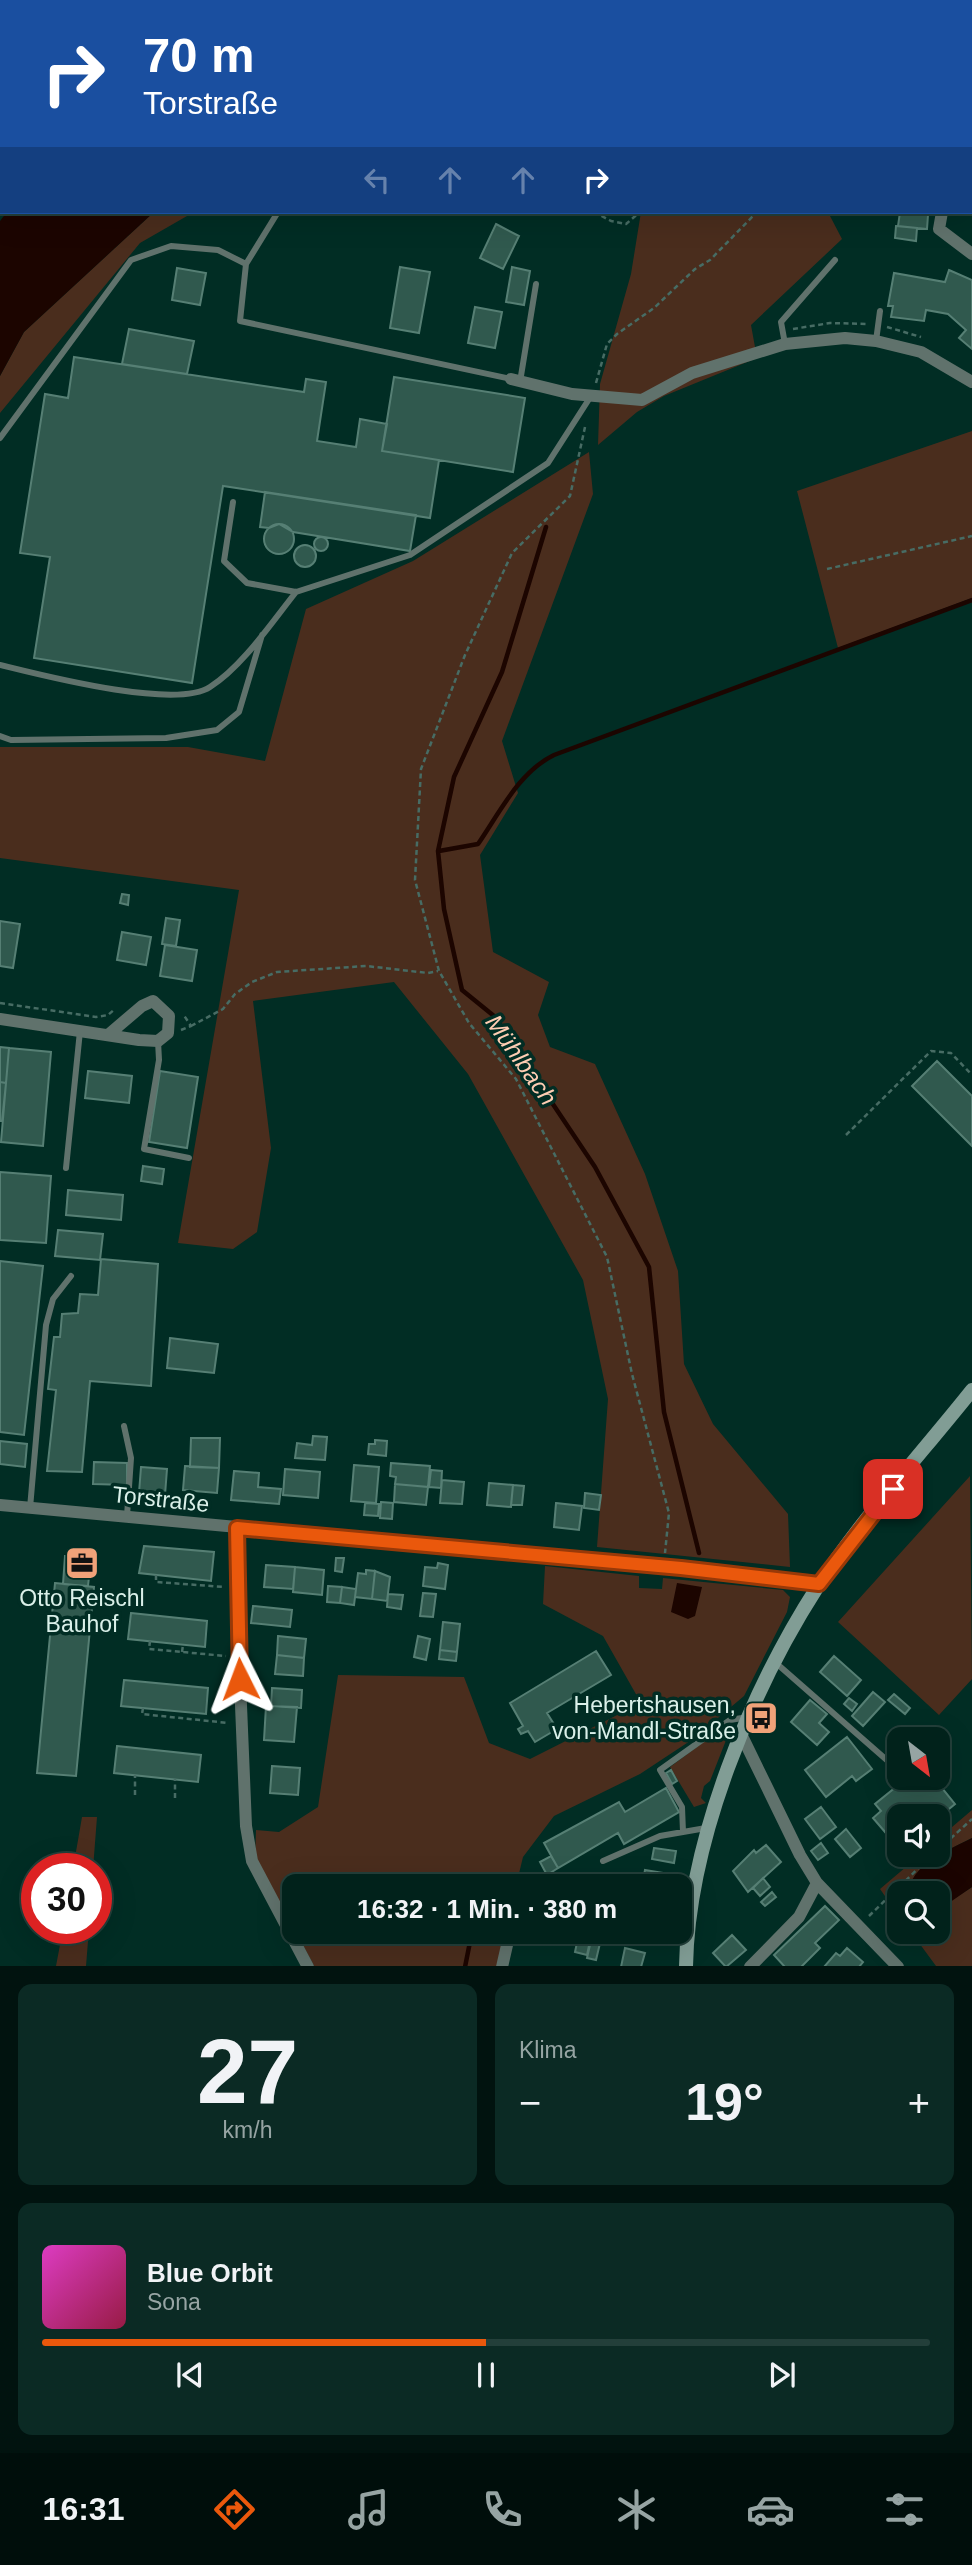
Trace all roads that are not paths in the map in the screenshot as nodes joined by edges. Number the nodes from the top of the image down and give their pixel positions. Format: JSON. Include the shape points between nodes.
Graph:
{"nodes":[{"id":1,"x":277,"y":214,"type":"edge"},
{"id":2,"x":942,"y":214,"type":"edge"},
{"id":3,"x":972,"y":254,"type":"edge"},
{"id":4,"x":835,"y":260,"type":"dead end"},
{"id":5,"x":246,"y":264,"type":"junction"},
{"id":6,"x":536,"y":284,"type":"dead end"},
{"id":7,"x":880,"y":311,"type":"dead end"},
{"id":8,"x":876,"y":341,"type":"junction"},
{"id":9,"x":785,"y":344,"type":"junction"},
{"id":10,"x":515,"y":381,"type":"junction"},
{"id":11,"x":972,"y":382,"type":"edge"},
{"id":12,"x":592,"y":394,"type":"junction"},
{"id":13,"x":0,"y":438,"type":"edge"},
{"id":14,"x":233,"y":502,"type":"dead end"},
{"id":15,"x":296,"y":592,"type":"junction"},
{"id":16,"x":262,"y":634,"type":"junction"},
{"id":17,"x":0,"y":665,"type":"edge"},
{"id":18,"x":0,"y":736,"type":"edge"},
{"id":19,"x":0,"y":1019,"type":"edge"},
{"id":20,"x":80,"y":1031,"type":"junction"},
{"id":21,"x":108,"y":1035,"type":"junction"},
{"id":22,"x":163,"y":1037,"type":"junction"},
{"id":23,"x":190,"y":1158,"type":"dead end"},
{"id":24,"x":66,"y":1168,"type":"dead end"},
{"id":25,"x":71,"y":1276,"type":"dead end"},
{"id":26,"x":972,"y":1390,"type":"edge"},
{"id":27,"x":124,"y":1426,"type":"dead end"},
{"id":28,"x":0,"y":1505,"type":"edge"},
{"id":29,"x":30,"y":1508,"type":"junction"},
{"id":30,"x":127,"y":1516,"type":"junction"},
{"id":31,"x":237,"y":1528,"type":"junction"},
{"id":32,"x":819,"y":1584,"type":"junction"},
{"id":33,"x":776,"y":1663,"type":"junction"},
{"id":34,"x":750,"y":1717,"type":"junction"},
{"id":35,"x":741,"y":1734,"type":"junction"},
{"id":36,"x":887,"y":1760,"type":"edge"},
{"id":37,"x":708,"y":1828,"type":"junction"},
{"id":38,"x":683,"y":1832,"type":"junction"},
{"id":39,"x":603,"y":1861,"type":"dead end"},
{"id":40,"x":817,"y":1883,"type":"junction"},
{"id":41,"x":507,"y":1944,"type":"edge"},
{"id":42,"x":308,"y":1966,"type":"edge"},
{"id":43,"x":502,"y":1966,"type":"edge"},
{"id":44,"x":686,"y":1966,"type":"edge"},
{"id":45,"x":750,"y":1966,"type":"edge"},
{"id":46,"x":898,"y":1966,"type":"edge"}],
"edges":[{"from":1,"to":5,"type":"lane"},
{"from":2,"to":3,"type":"street","via":[[939,229]]},
{"from":4,"to":9,"type":"lane","via":[[781,322]]},
{"from":5,"to":10,"type":"lane","via":[[240,321]]},
{"from":5,"to":13,"type":"lane","via":[[218,250],[171,246],[131,260]]},
{"from":6,"to":10,"type":"lane"},
{"from":7,"to":8,"type":"lane"},
{"from":8,"to":9,"type":"street","via":[[845,338]]},
{"from":8,"to":11,"type":"street","via":[[921,352]]},
{"from":9,"to":12,"type":"street","via":[[692,373],[642,400]]},
{"from":10,"to":12,"type":"street"},
{"from":12,"to":15,"type":"lane","via":[[548,463],[410,555]]},
{"from":14,"to":15,"type":"lane","via":[[224,561],[247,583]]},
{"from":15,"to":16,"type":"lane"},
{"from":16,"to":17,"type":"lane","via":[[208,689],[181,694],[96,689]]},
{"from":16,"to":18,"type":"lane","via":[[239,712],[217,730],[166,738],[11,740]]},
{"from":19,"to":20,"type":"street"},
{"from":20,"to":21,"type":"street"},
{"from":20,"to":24,"type":"lane"},
{"from":21,"to":22,"type":"street"},
{"from":21,"to":22,"type":"street","via":[[153,1001],[169,1016]]},
{"from":22,"to":23,"type":"lane","via":[[144,1149]]},
{"from":25,"to":29,"type":"lane","via":[[53,1299],[46,1325]]},
{"from":26,"to":32,"type":"main road"},
{"from":27,"to":30,"type":"lane","via":[[131,1458]]},
{"from":28,"to":29,"type":"street","name":"Torstraße"},
{"from":29,"to":30,"type":"street","name":"Torstraße"},
{"from":30,"to":31,"type":"street","name":"Torstraße"},
{"from":31,"to":32,"type":"street","name":"Torstraße"},
{"from":31,"to":42,"type":"street","via":[[246,1826],[252,1861]]},
{"from":32,"to":33,"type":"main road"},
{"from":33,"to":34,"type":"main road"},
{"from":33,"to":36,"type":"lane"},
{"from":34,"to":35,"type":"main road"},
{"from":34,"to":38,"type":"lane","via":[[730,1720],[660,1770],[682,1807]]},
{"from":35,"to":37,"type":"main road"},
{"from":35,"to":40,"type":"street"},
{"from":37,"to":38,"type":"lane"},
{"from":37,"to":44,"type":"main road","via":[[695,1873]]},
{"from":38,"to":39,"type":"lane","via":[[660,1836]]},
{"from":40,"to":45,"type":"street","via":[[799,1917]]},
{"from":40,"to":46,"type":"street"},
{"from":41,"to":43,"type":"street"}]}
